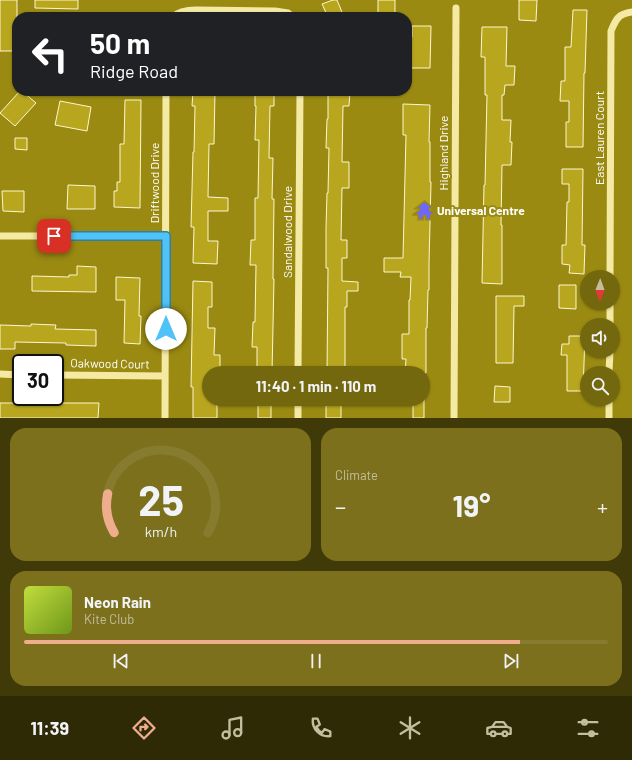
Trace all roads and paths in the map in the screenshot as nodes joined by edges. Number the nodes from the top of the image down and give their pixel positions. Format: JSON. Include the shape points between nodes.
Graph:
{"nodes":[{"id":1,"x":456,"y":8,"type":"dead end"},
{"id":2,"x":181,"y":12,"type":"edge"},
{"id":3,"x":281,"y":12,"type":"edge"},
{"id":4,"x":632,"y":12,"type":"edge"},
{"id":5,"x":166,"y":96,"type":"edge"},
{"id":6,"x":300,"y":96,"type":"edge"},
{"id":7,"x":0,"y":236,"type":"edge"},
{"id":8,"x":166,"y":236,"type":"junction"},
{"id":9,"x":610,"y":270,"type":"edge"},
{"id":10,"x":298,"y":366,"type":"edge"},
{"id":11,"x":0,"y":374,"type":"edge"},
{"id":12,"x":12,"y":375,"type":"edge"},
{"id":13,"x":64,"y":375,"type":"edge"},
{"id":14,"x":165,"y":376,"type":"junction"},
{"id":15,"x":298,"y":406,"type":"edge"},
{"id":16,"x":609,"y":406,"type":"edge"},
{"id":17,"x":165,"y":418,"type":"edge"},
{"id":18,"x":298,"y":418,"type":"edge"},
{"id":19,"x":454,"y":418,"type":"edge"},
{"id":20,"x":609,"y":418,"type":"edge"}],
"edges":[{"from":1,"to":19,"type":"street","name":"Highland Drive"},
{"from":2,"to":3,"type":"street"},
{"from":4,"to":9,"type":"street","name":"East Lauren Court","via":[[624,13],[616,19],[611,31]]},
{"from":5,"to":8,"type":"street","name":"Driftwood Drive"},
{"from":6,"to":10,"type":"street","name":"Sandalwood Drive"},
{"from":7,"to":8,"type":"street"},
{"from":8,"to":14,"type":"street","name":"Driftwood Drive"},
{"from":11,"to":12,"type":"street"},
{"from":13,"to":14,"type":"street","name":"Oakwood Court"},
{"from":14,"to":17,"type":"street","name":"Driftwood Drive"},
{"from":15,"to":18,"type":"street"},
{"from":16,"to":20,"type":"street"}]}
